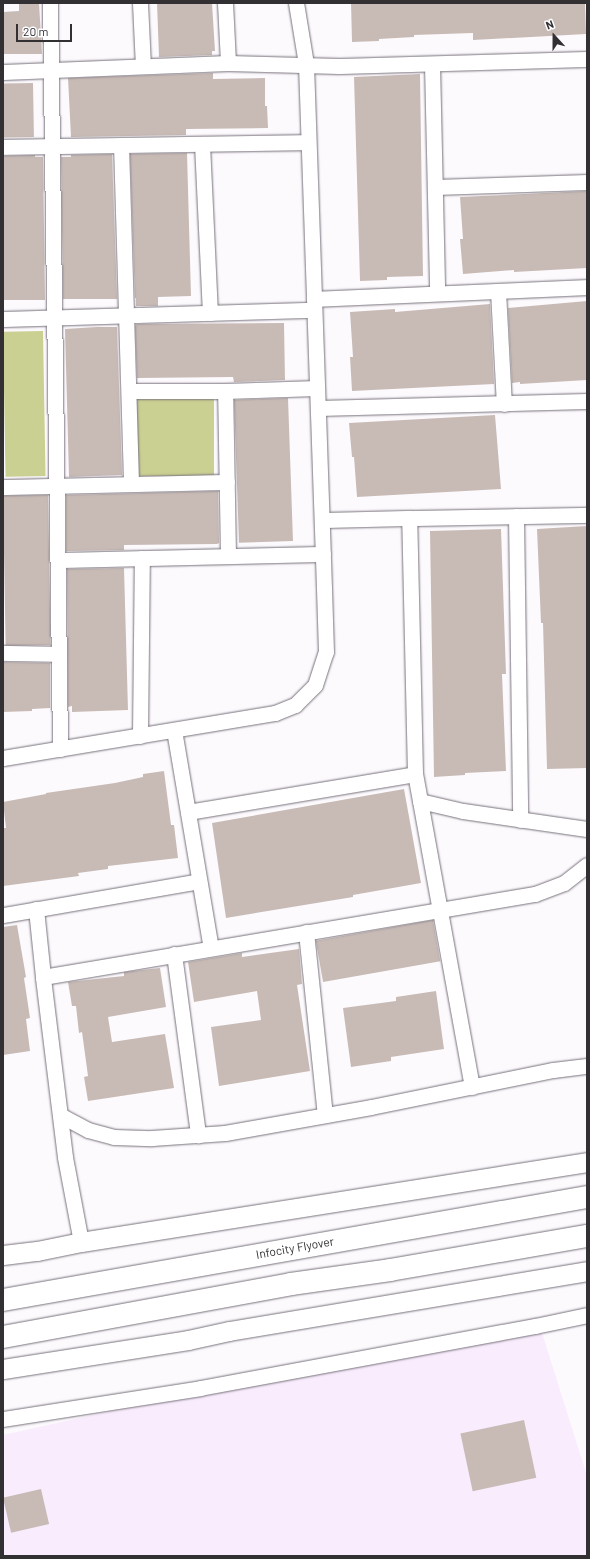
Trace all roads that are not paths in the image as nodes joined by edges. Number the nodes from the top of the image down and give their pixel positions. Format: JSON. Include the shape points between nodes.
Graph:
{"nodes":[{"id":1,"x":50,"y":3,"type":"edge"},
{"id":2,"x":140,"y":3,"type":"edge"},
{"id":3,"x":225,"y":3,"type":"edge"},
{"id":4,"x":296,"y":3,"type":"edge"},
{"id":5,"x":587,"y":59,"type":"edge"},
{"id":6,"x":228,"y":63,"type":"junction"},
{"id":7,"x":306,"y":64,"type":"junction"},
{"id":8,"x":432,"y":64,"type":"junction"},
{"id":9,"x":143,"y":66,"type":"junction"},
{"id":10,"x":50,"y":70,"type":"junction"},
{"id":11,"x":3,"y":72,"type":"edge"},
{"id":12,"x":308,"y":142,"type":"junction"},
{"id":13,"x":202,"y":144,"type":"junction"},
{"id":14,"x":121,"y":145,"type":"junction"},
{"id":15,"x":52,"y":146,"type":"junction"},
{"id":16,"x":3,"y":147,"type":"edge"},
{"id":17,"x":587,"y":182,"type":"edge"},
{"id":18,"x":435,"y":187,"type":"junction"},
{"id":19,"x":587,"y":287,"type":"edge"},
{"id":20,"x":498,"y":291,"type":"junction"},
{"id":21,"x":438,"y":294,"type":"junction"},
{"id":22,"x":314,"y":305,"type":"junction"},
{"id":23,"x":210,"y":313,"type":"junction"},
{"id":24,"x":127,"y":315,"type":"junction"},
{"id":25,"x":56,"y":317,"type":"junction"},
{"id":26,"x":3,"y":319,"type":"edge"},
{"id":27,"x":317,"y":388,"type":"junction"},
{"id":28,"x":129,"y":391,"type":"junction"},
{"id":29,"x":225,"y":391,"type":"junction"},
{"id":30,"x":587,"y":401,"type":"edge"},
{"id":31,"x":504,"y":404,"type":"junction"},
{"id":32,"x":318,"y":408,"type":"junction"},
{"id":33,"x":227,"y":482,"type":"junction"},
{"id":34,"x":131,"y":484,"type":"junction"},
{"id":35,"x":57,"y":486,"type":"junction"},
{"id":36,"x":3,"y":487,"type":"edge"},
{"id":37,"x":587,"y":515,"type":"edge"},
{"id":38,"x":516,"y":516,"type":"junction"},
{"id":39,"x":409,"y":518,"type":"junction"},
{"id":40,"x":322,"y":520,"type":"junction"},
{"id":41,"x":323,"y":554,"type":"junction"},
{"id":42,"x":228,"y":556,"type":"junction"},
{"id":43,"x":142,"y":558,"type":"junction"},
{"id":44,"x":58,"y":560,"type":"junction"},
{"id":45,"x":3,"y":653,"type":"edge"},
{"id":46,"x":59,"y":654,"type":"junction"},
{"id":47,"x":174,"y":730,"type":"junction"},
{"id":48,"x":140,"y":736,"type":"junction"},
{"id":49,"x":60,"y":749,"type":"junction"},
{"id":50,"x":3,"y":758,"type":"edge"},
{"id":51,"x":415,"y":774,"type":"junction"},
{"id":52,"x":420,"y":801,"type":"junction"},
{"id":53,"x":188,"y":812,"type":"junction"},
{"id":54,"x":520,"y":820,"type":"junction"},
{"id":55,"x":587,"y":829,"type":"edge"},
{"id":56,"x":587,"y":865,"type":"edge"},
{"id":57,"x":199,"y":881,"type":"junction"},
{"id":58,"x":36,"y":909,"type":"junction"},
{"id":59,"x":438,"y":910,"type":"junction"},
{"id":60,"x":3,"y":915,"type":"edge"},
{"id":61,"x":306,"y":932,"type":"junction"},
{"id":62,"x":211,"y":948,"type":"junction"},
{"id":63,"x":174,"y":954,"type":"junction"},
{"id":64,"x":43,"y":977,"type":"junction"},
{"id":65,"x":587,"y":1066,"type":"edge"},
{"id":66,"x":472,"y":1086,"type":"junction"},
{"id":67,"x":60,"y":1115,"type":"junction"},
{"id":68,"x":325,"y":1115,"type":"junction"},
{"id":69,"x":198,"y":1135,"type":"junction"},
{"id":70,"x":587,"y":1162,"type":"edge"},
{"id":71,"x":587,"y":1197,"type":"edge"},
{"id":72,"x":587,"y":1236,"type":"edge"},
{"id":73,"x":81,"y":1242,"type":"junction"},
{"id":74,"x":3,"y":1255,"type":"edge"},
{"id":75,"x":587,"y":1271,"type":"edge"},
{"id":76,"x":3,"y":1300,"type":"edge"},
{"id":77,"x":587,"y":1315,"type":"edge"},
{"id":78,"x":3,"y":1337,"type":"edge"},
{"id":79,"x":3,"y":1369,"type":"edge"},
{"id":80,"x":3,"y":1419,"type":"edge"}],
"edges":[{"from":1,"to":10,"type":"street"},
{"from":2,"to":9,"type":"street"},
{"from":3,"to":6,"type":"street"},
{"from":4,"to":7,"type":"street"},
{"from":5,"to":8,"type":"street"},
{"from":6,"to":7,"type":"street"},
{"from":6,"to":9,"type":"street"},
{"from":7,"to":8,"type":"street"},
{"from":7,"to":12,"type":"street"},
{"from":8,"to":18,"type":"street"},
{"from":9,"to":10,"type":"street"},
{"from":10,"to":11,"type":"street"},
{"from":10,"to":15,"type":"street"},
{"from":12,"to":13,"type":"street"},
{"from":12,"to":22,"type":"street"},
{"from":13,"to":14,"type":"street"},
{"from":13,"to":23,"type":"street"},
{"from":14,"to":15,"type":"street"},
{"from":14,"to":24,"type":"street"},
{"from":15,"to":16,"type":"street"},
{"from":15,"to":25,"type":"street"},
{"from":17,"to":18,"type":"street"},
{"from":18,"to":21,"type":"street"},
{"from":19,"to":20,"type":"street"},
{"from":20,"to":21,"type":"street"},
{"from":20,"to":31,"type":"street"},
{"from":21,"to":22,"type":"street"},
{"from":22,"to":23,"type":"street"},
{"from":22,"to":27,"type":"street"},
{"from":23,"to":24,"type":"street"},
{"from":24,"to":25,"type":"street"},
{"from":24,"to":28,"type":"street"},
{"from":25,"to":26,"type":"street"},
{"from":25,"to":35,"type":"street"},
{"from":27,"to":29,"type":"street"},
{"from":27,"to":32,"type":"street"},
{"from":28,"to":29,"type":"street"},
{"from":28,"to":34,"type":"street"},
{"from":29,"to":33,"type":"street"},
{"from":30,"to":31,"type":"street"},
{"from":31,"to":32,"type":"street"},
{"from":32,"to":40,"type":"street"},
{"from":33,"to":34,"type":"street"},
{"from":33,"to":42,"type":"street"},
{"from":34,"to":35,"type":"street"},
{"from":35,"to":36,"type":"street"},
{"from":35,"to":44,"type":"street"},
{"from":37,"to":38,"type":"street"},
{"from":38,"to":39,"type":"street"},
{"from":38,"to":54,"type":"street"},
{"from":39,"to":40,"type":"street"},
{"from":39,"to":51,"type":"street"},
{"from":40,"to":41,"type":"street"},
{"from":41,"to":42,"type":"street"},
{"from":41,"to":47,"type":"street","via":[[326,652],[315,685],[295,705],[275,713]]},
{"from":42,"to":43,"type":"street"},
{"from":43,"to":44,"type":"street"},
{"from":43,"to":48,"type":"street"},
{"from":44,"to":46,"type":"street"},
{"from":45,"to":46,"type":"street"},
{"from":46,"to":49,"type":"street"},
{"from":47,"to":48,"type":"street"},
{"from":47,"to":53,"type":"street"},
{"from":48,"to":49,"type":"street"},
{"from":49,"to":50,"type":"street"},
{"from":51,"to":52,"type":"street"},
{"from":51,"to":53,"type":"street"},
{"from":52,"to":54,"type":"street"},
{"from":52,"to":59,"type":"street"},
{"from":53,"to":57,"type":"street"},
{"from":54,"to":55,"type":"street"},
{"from":56,"to":59,"type":"street","via":[[564,883],[535,894]]},
{"from":57,"to":58,"type":"street"},
{"from":57,"to":62,"type":"street"},
{"from":58,"to":60,"type":"street"},
{"from":58,"to":64,"type":"street"},
{"from":59,"to":61,"type":"street"},
{"from":59,"to":66,"type":"street"},
{"from":61,"to":62,"type":"street"},
{"from":61,"to":68,"type":"street"},
{"from":62,"to":63,"type":"street"},
{"from":63,"to":64,"type":"street"},
{"from":63,"to":69,"type":"street"},
{"from":64,"to":67,"type":"street"},
{"from":65,"to":66,"type":"street"},
{"from":66,"to":68,"type":"street"},
{"from":67,"to":69,"type":"street","via":[[88,1130],[114,1137]]},
{"from":67,"to":73,"type":"street"},
{"from":68,"to":69,"type":"street","via":[[224,1133]]},
{"from":70,"to":73,"type":"street"},
{"from":71,"to":76,"type":"highway","name":"Infocity Flyover"},
{"from":72,"to":78,"type":"highway","via":[[390,1270],[291,1284]]},
{"from":73,"to":74,"type":"street"},
{"from":75,"to":79,"type":"street","via":[[188,1340]]},
{"from":77,"to":80,"type":"street","via":[[200,1388]]}]}
